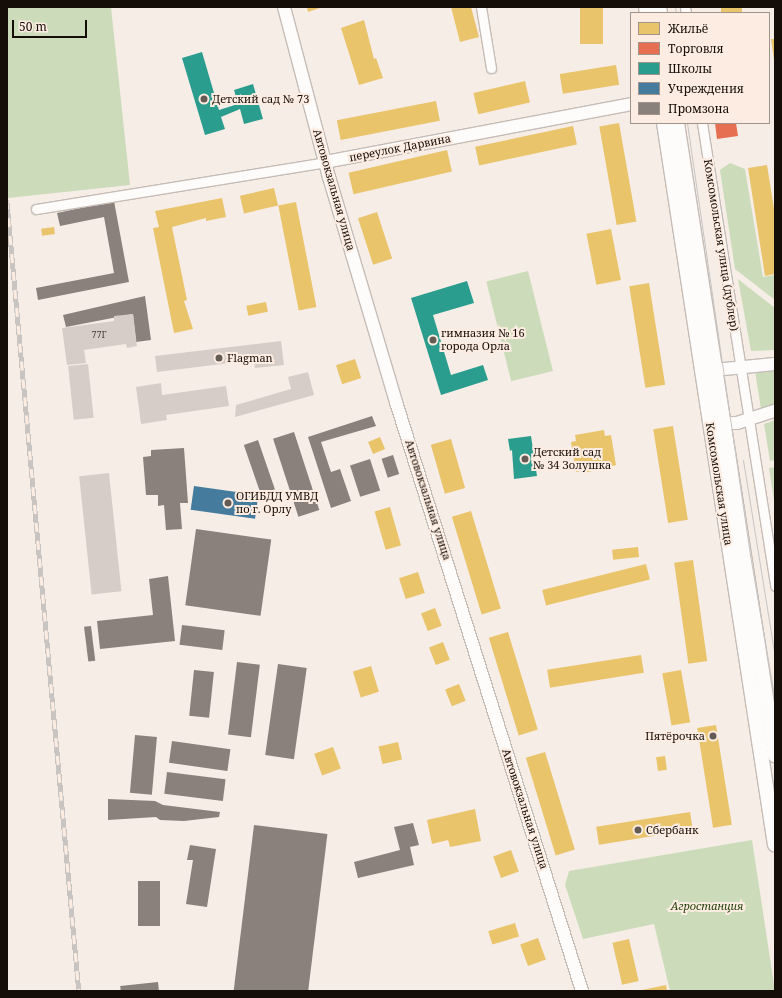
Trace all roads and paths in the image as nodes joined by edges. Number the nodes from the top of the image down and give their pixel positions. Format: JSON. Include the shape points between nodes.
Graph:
{"nodes":[{"id":1,"x":284,"y":7,"type":"edge"},
{"id":2,"x":481,"y":7,"type":"edge"},
{"id":3,"x":491,"y":68,"type":"dead end"},
{"id":4,"x":630,"y":104,"type":"edge"},
{"id":5,"x":664,"y":124,"type":"edge"},
{"id":6,"x":677,"y":124,"type":"edge"},
{"id":7,"x":702,"y":124,"type":"edge"},
{"id":8,"x":325,"y":162,"type":"junction"},
{"id":9,"x":36,"y":209,"type":"dead end"},
{"id":10,"x":775,"y":364,"type":"edge"},
{"id":11,"x":739,"y":367,"type":"junction"},
{"id":12,"x":714,"y":370,"type":"junction"},
{"id":13,"x":775,"y":411,"type":"edge"},
{"id":14,"x":749,"y":420,"type":"junction"},
{"id":15,"x":716,"y":422,"type":"junction"},
{"id":16,"x":775,"y":586,"type":"edge"},
{"id":17,"x":775,"y":755,"type":"edge"},
{"id":18,"x":775,"y":845,"type":"edge"},
{"id":19,"x":582,"y":991,"type":"edge"}],
"edges":[{"from":1,"to":8,"type":"street","name":"Автовокзальная улица"},
{"from":2,"to":3,"type":"street"},
{"from":4,"to":8,"type":"street","name":"переулок Дарвина"},
{"from":5,"to":15,"type":"main road","name":"Комсомольская улица"},
{"from":6,"to":12,"type":"main road","name":"Комсомольская улица"},
{"from":7,"to":11,"type":"street","name":"Комсомольская улица (дублер)"},
{"from":8,"to":9,"type":"street","name":"переулок Дарвина"},
{"from":8,"to":19,"type":"street","name":"Автовокзальная улица","via":[[396,402]]},
{"from":10,"to":11,"type":"street"},
{"from":11,"to":12,"type":"street"},
{"from":11,"to":14,"type":"street","name":"Комсомольская улица (дублер)"},
{"from":12,"to":15,"type":"main road","name":"Комсомольская улица"},
{"from":13,"to":14,"type":"street"},
{"from":14,"to":15,"type":"street"},
{"from":14,"to":16,"type":"street","name":"Комсомольская улица (дублер)"},
{"from":15,"to":17,"type":"main road","name":"Комсомольская улица"},
{"from":15,"to":18,"type":"main road","name":"Комсомольская улица"}]}
